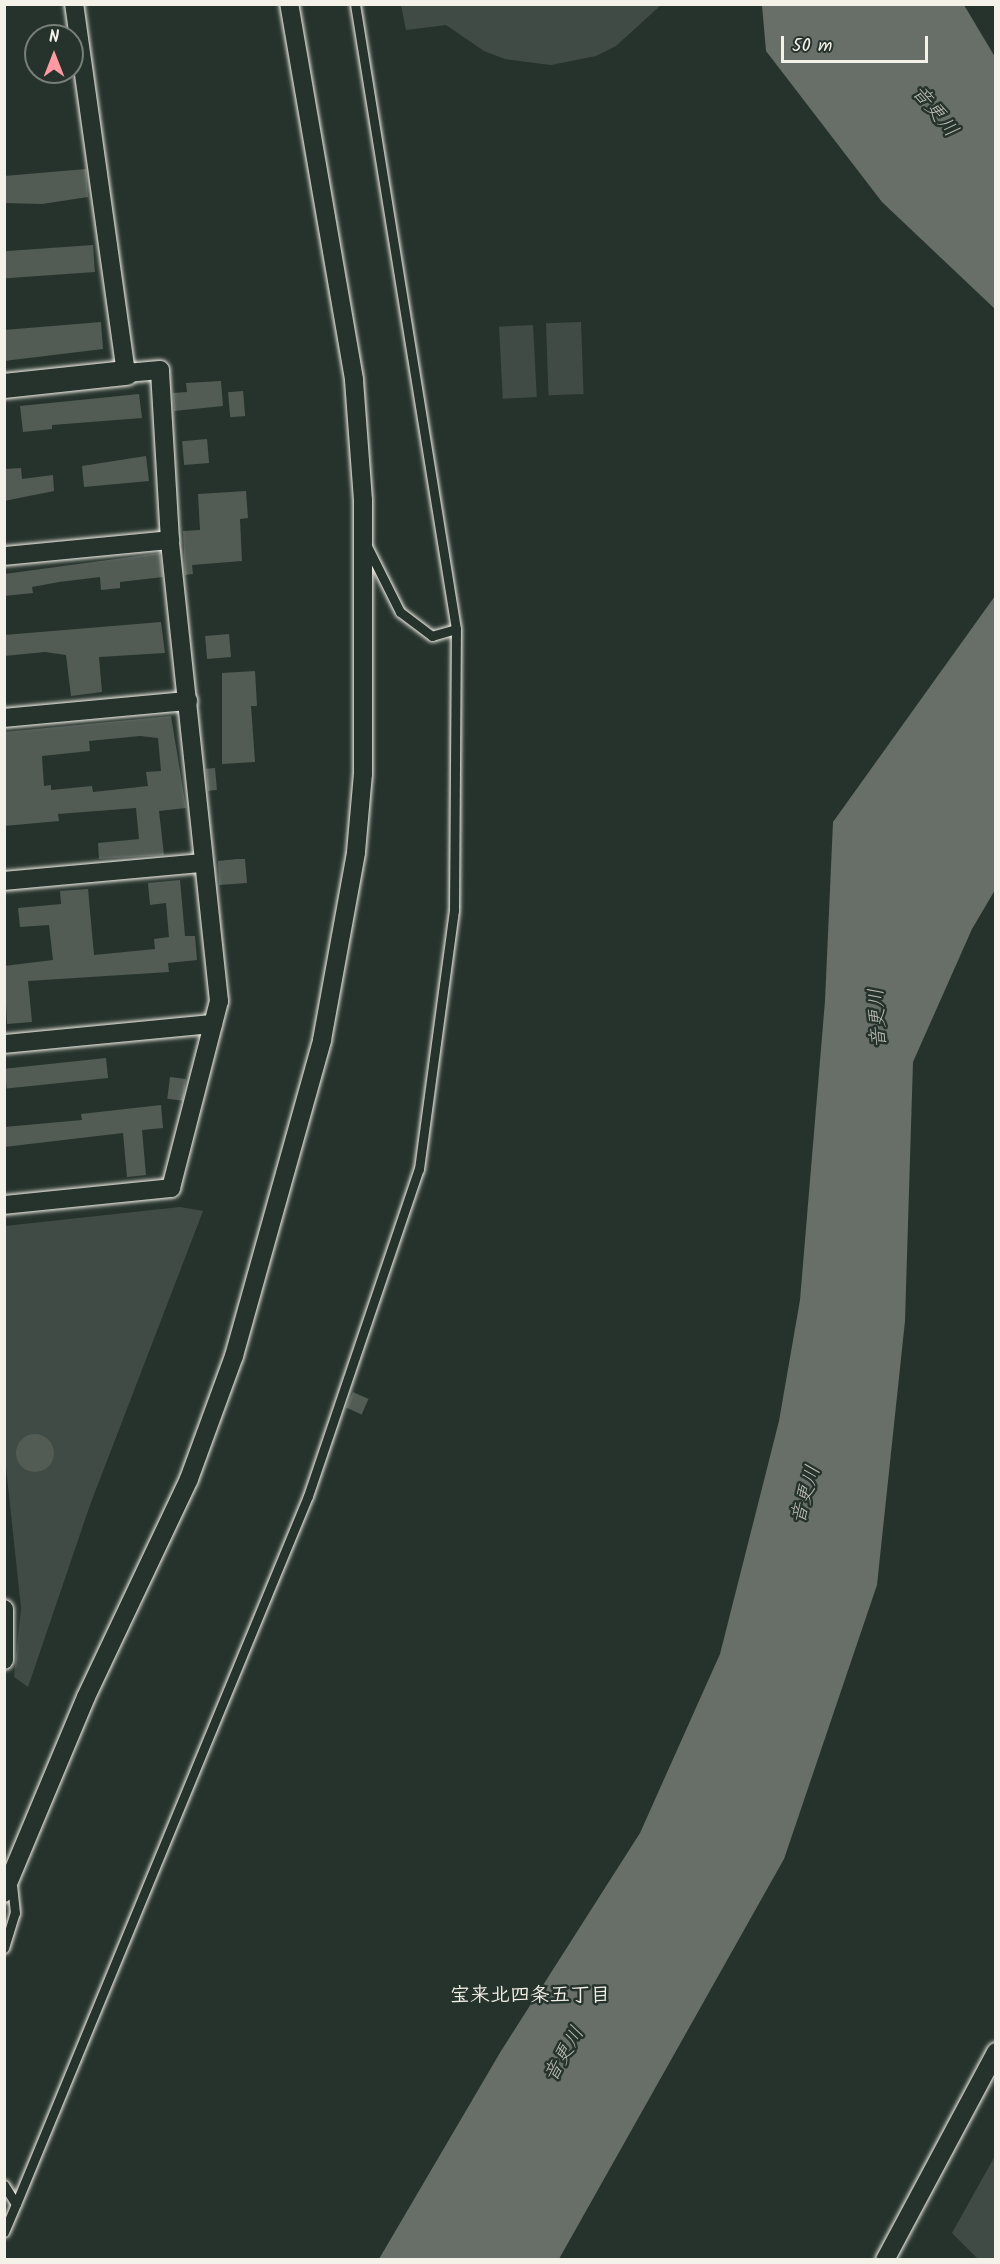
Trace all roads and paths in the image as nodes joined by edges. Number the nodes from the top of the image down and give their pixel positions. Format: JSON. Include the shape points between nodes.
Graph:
{"nodes":[{"id":1,"x":74,"y":4,"type":"edge"},
{"id":2,"x":289,"y":4,"type":"edge"},
{"id":3,"x":355,"y":4,"type":"edge"},
{"id":4,"x":126,"y":373,"type":"junction"},
{"id":5,"x":4,"y":386,"type":"edge"},
{"id":6,"x":363,"y":537,"type":"junction"},
{"id":7,"x":170,"y":540,"type":"junction"},
{"id":8,"x":4,"y":556,"type":"edge"},
{"id":9,"x":456,"y":629,"type":"junction"},
{"id":10,"x":188,"y":701,"type":"junction"},
{"id":11,"x":4,"y":718,"type":"edge"},
{"id":12,"x":202,"y":863,"type":"junction"},
{"id":13,"x":4,"y":881,"type":"edge"},
{"id":14,"x":213,"y":1024,"type":"junction"},
{"id":15,"x":4,"y":1044,"type":"edge"},
{"id":16,"x":4,"y":1204,"type":"edge"},
{"id":17,"x":4,"y":1609,"type":"edge"},
{"id":18,"x":4,"y":1660,"type":"edge"},
{"id":19,"x":8,"y":1877,"type":"edge"},
{"id":20,"x":4,"y":1893,"type":"edge"},
{"id":21,"x":4,"y":1948,"type":"edge"},
{"id":22,"x":996,"y":2052,"type":"edge"},
{"id":23,"x":4,"y":2186,"type":"edge"},
{"id":24,"x":16,"y":2204,"type":"junction"},
{"id":25,"x":4,"y":2232,"type":"edge"},
{"id":26,"x":885,"y":2259,"type":"edge"}],
"edges":[{"from":1,"to":4,"type":"street"},
{"from":2,"to":6,"type":"street","via":[[354,379]]},
{"from":3,"to":9,"type":"lane"},
{"from":4,"to":5,"type":"street"},
{"from":4,"to":7,"type":"street","via":[[160,370]]},
{"from":6,"to":9,"type":"lane","via":[[400,612],[432,636]]},
{"from":6,"to":19,"type":"street","via":[[363,774],[357,841],[337,970],[304,1115],[234,1356],[189,1479],[86,1697]]},
{"from":7,"to":8,"type":"street"},
{"from":7,"to":10,"type":"street"},
{"from":9,"to":24,"type":"lane","via":[[454,910],[419,1169],[308,1497]]},
{"from":10,"to":11,"type":"street"},
{"from":10,"to":12,"type":"street"},
{"from":12,"to":13,"type":"street"},
{"from":12,"to":14,"type":"street","via":[[219,1001]]},
{"from":14,"to":15,"type":"street"},
{"from":14,"to":16,"type":"street","via":[[171,1188]]},
{"from":17,"to":18,"type":"street"},
{"from":19,"to":20,"type":"street"},
{"from":19,"to":21,"type":"lane","via":[[15,1913]]},
{"from":22,"to":26,"type":"street"},
{"from":23,"to":24,"type":"lane"},
{"from":24,"to":25,"type":"lane"}]}
